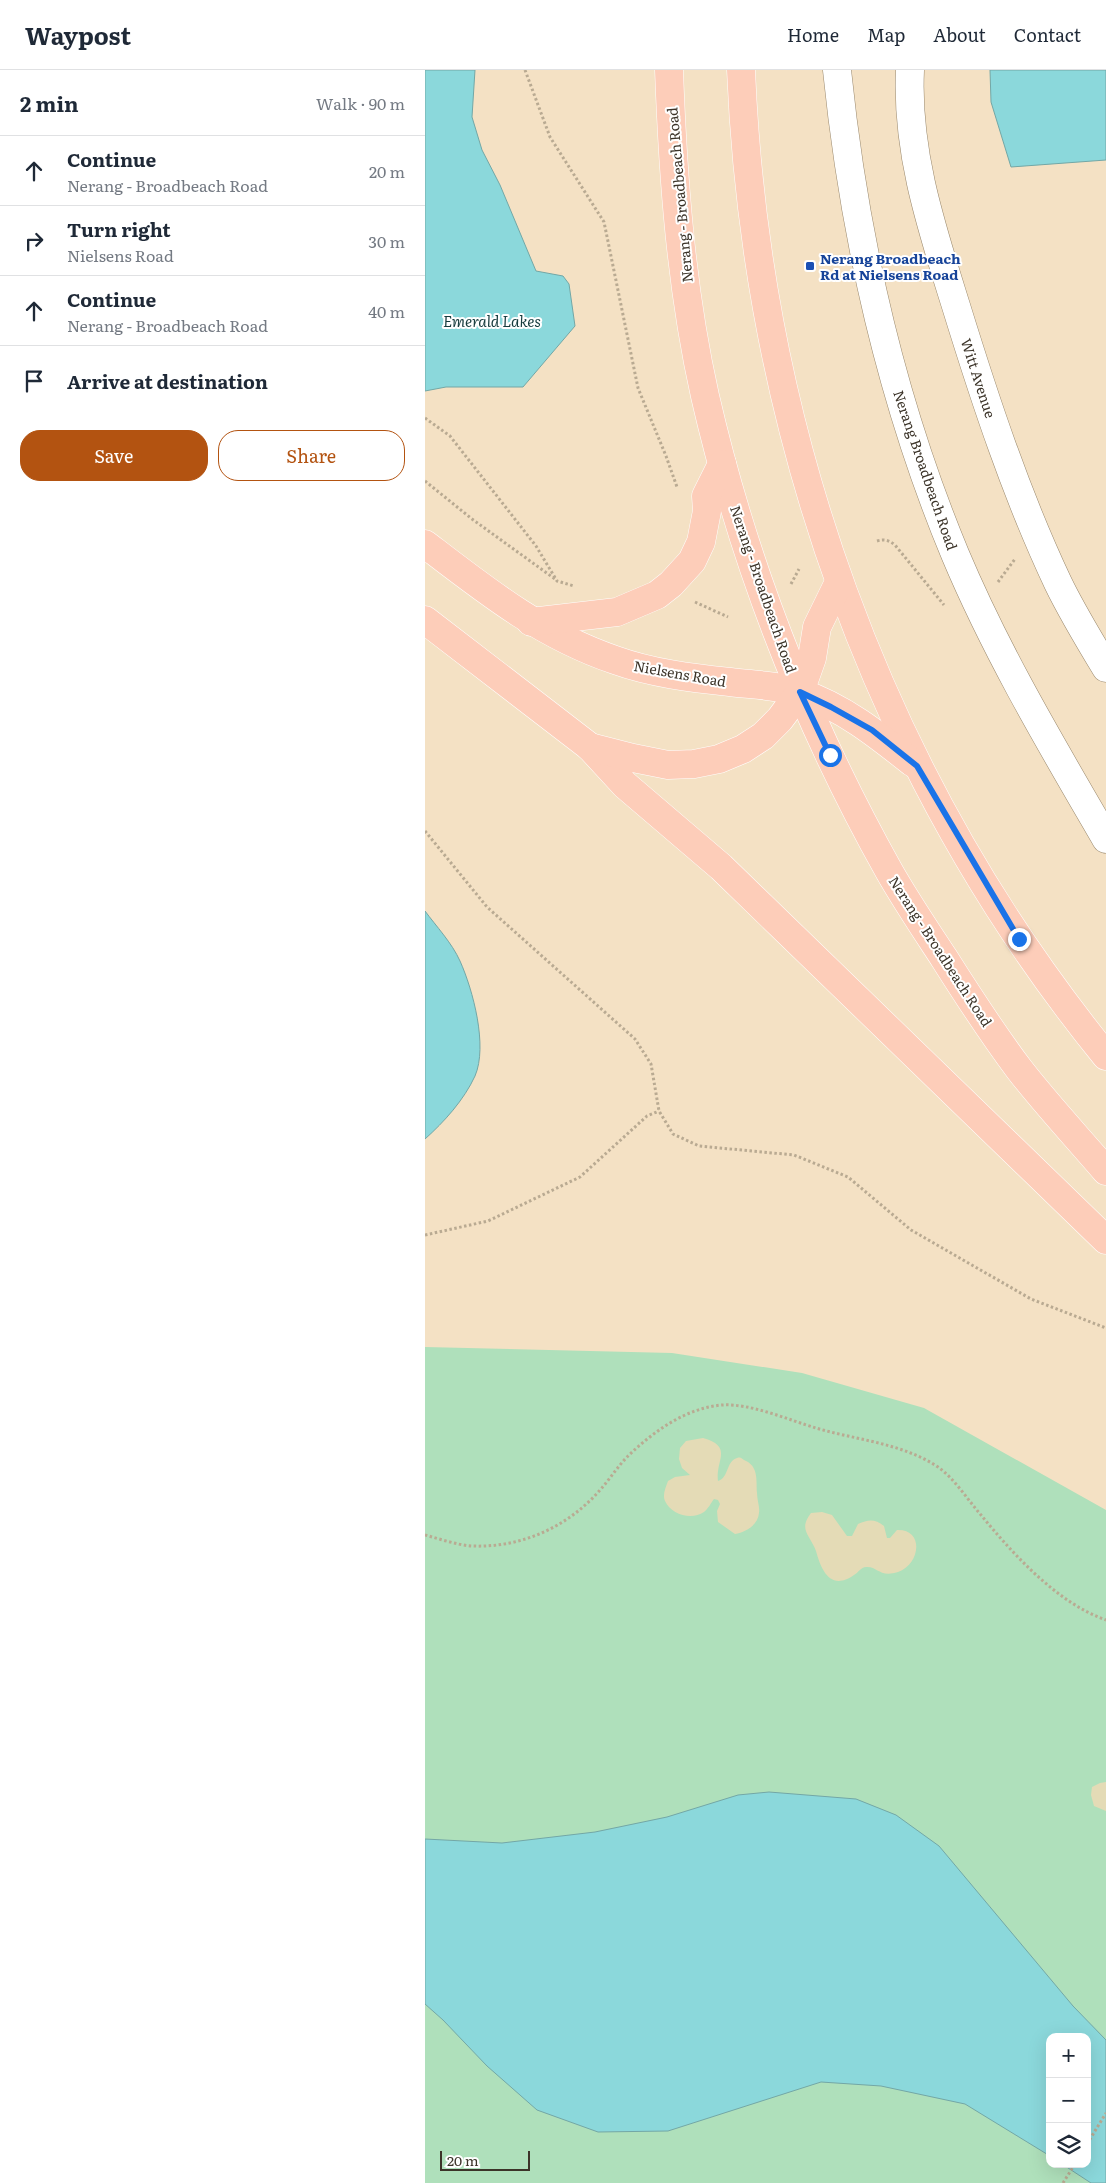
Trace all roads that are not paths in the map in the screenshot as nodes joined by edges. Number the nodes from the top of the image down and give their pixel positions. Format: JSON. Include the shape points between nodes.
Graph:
{"nodes":[{"id":1,"x":669,"y":70,"type":"edge"},
{"id":2,"x":741,"y":70,"type":"edge"},
{"id":3,"x":837,"y":70,"type":"edge"},
{"id":4,"x":910,"y":70,"type":"edge"},
{"id":5,"x":722,"y":464,"type":"junction"},
{"id":6,"x":425,"y":544,"type":"edge"},
{"id":7,"x":839,"y":582,"type":"junction"},
{"id":8,"x":425,"y":620,"type":"edge"},
{"id":9,"x":531,"y":622,"type":"junction"},
{"id":10,"x":1106,"y":668,"type":"edge"},
{"id":11,"x":800,"y":692,"type":"junction"},
{"id":12,"x":590,"y":747,"type":"junction"},
{"id":13,"x":917,"y":766,"type":"junction"},
{"id":14,"x":1106,"y":840,"type":"edge"},
{"id":15,"x":1106,"y":1056,"type":"edge"},
{"id":16,"x":1106,"y":1170,"type":"edge"},
{"id":17,"x":1106,"y":1240,"type":"edge"}],
"edges":[{"from":1,"to":5,"type":"main road","name":"Nerang - Broadbeach Road","via":[[679,223],[689,305]]},
{"from":2,"to":7,"type":"main road","via":[[751,207],[761,283],[791,423]]},
{"from":3,"to":14,"type":"street","name":"Nerang Broadbeach Road","via":[[844,139],[872,292],[898,391],[927,480],[955,554],[994,638],[1033,714]]},
{"from":4,"to":10,"type":"street","name":"Witt Avenue","via":[[914,146],[925,205],[988,410],[1039,540],[1078,622]]},
{"from":5,"to":9,"type":"main road","via":[[706,496],[707,511],[701,542],[692,561],[671,584],[657,595],[617,612]]},
{"from":5,"to":11,"type":"main road","name":"Nerang - Broadbeach Road","via":[[771,615]]},
{"from":6,"to":9,"type":"main road","name":"Nielsens Road"},
{"from":7,"to":11,"type":"main road","via":[[817,627],[812,658]]},
{"from":7,"to":13,"type":"main road","via":[[870,662]]},
{"from":8,"to":12,"type":"main road"},
{"from":9,"to":11,"type":"main road","name":"Nielsens Road","via":[[572,644],[624,663],[667,674],[760,684]]},
{"from":11,"to":12,"type":"main road","via":[[763,736],[719,759],[668,765]]},
{"from":11,"to":13,"type":"main road","name":"Nielsens Road","via":[[872,730]]},
{"from":11,"to":16,"type":"main road","name":"Nerang - Broadbeach Road","via":[[856,810],[890,873],[932,939],[1020,1070]]},
{"from":12,"to":17,"type":"main road","via":[[625,785],[721,867]]},
{"from":13,"to":15,"type":"main road","via":[[1019,939]]}]}
